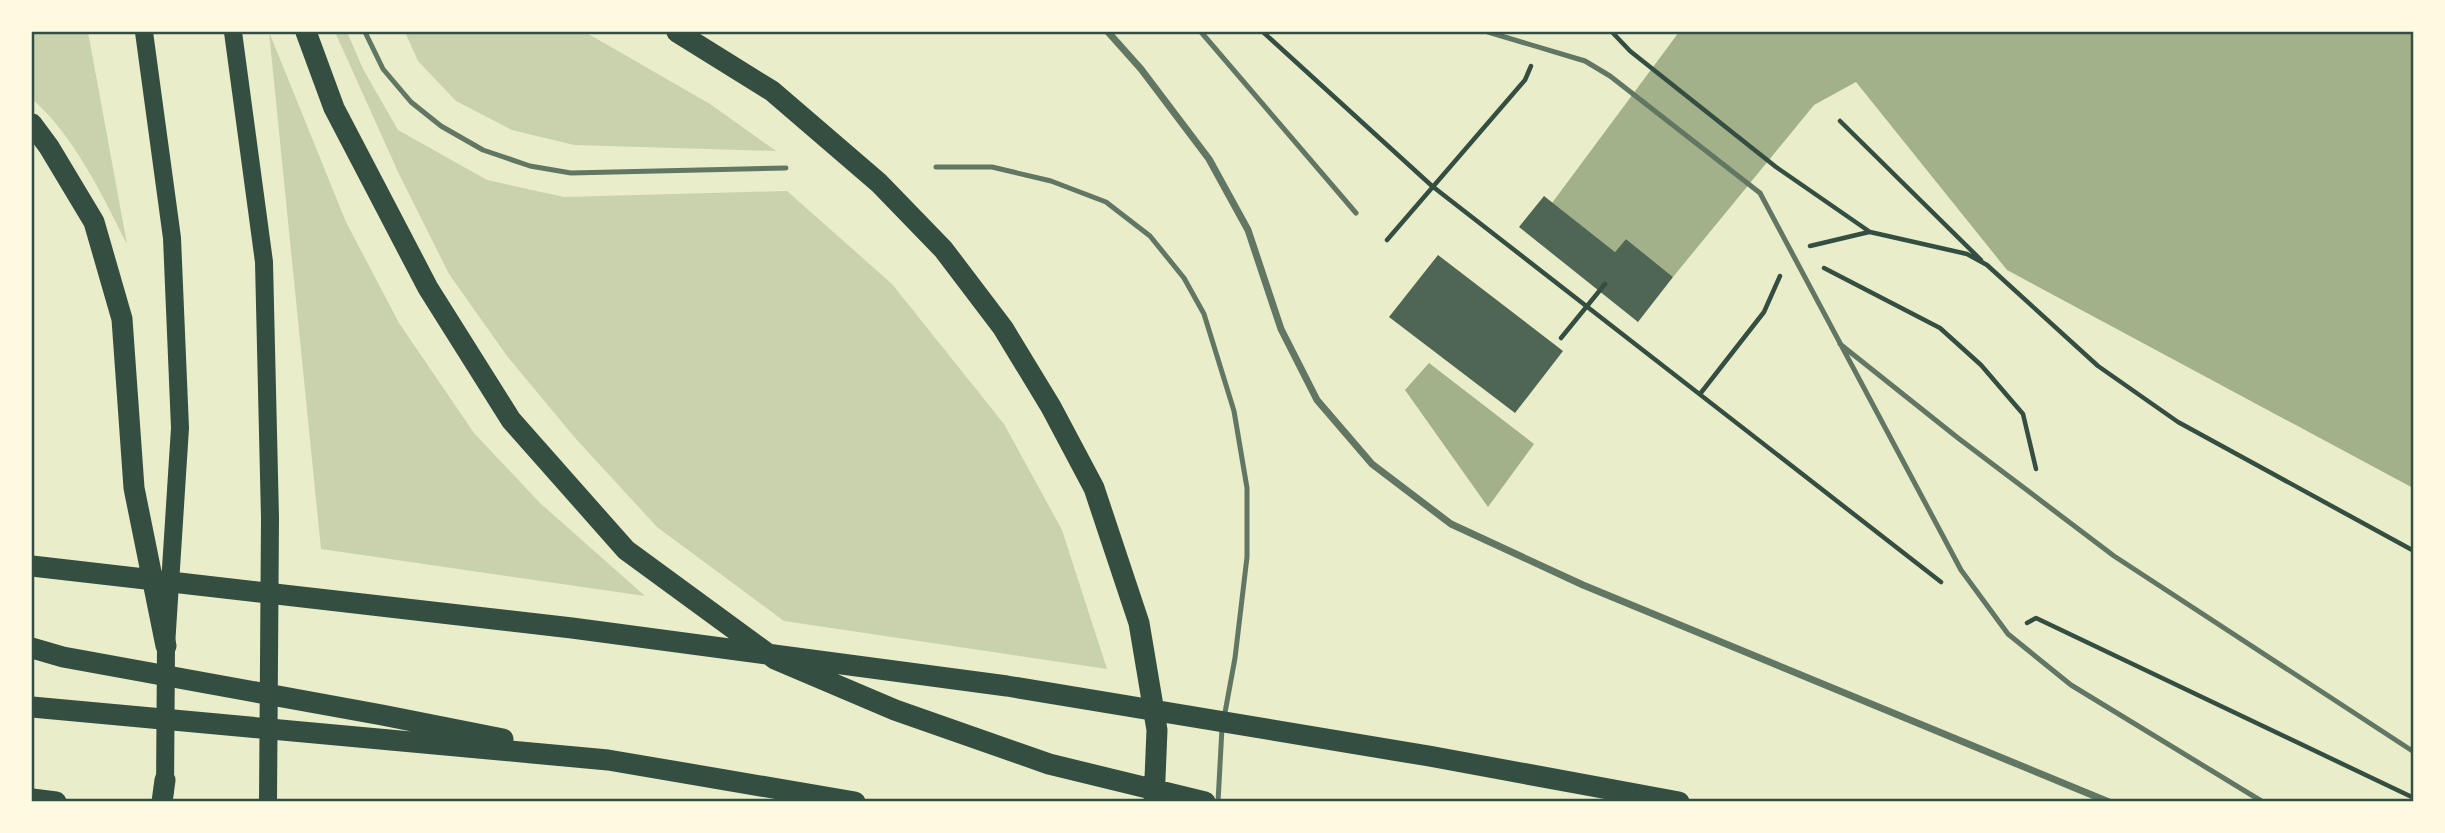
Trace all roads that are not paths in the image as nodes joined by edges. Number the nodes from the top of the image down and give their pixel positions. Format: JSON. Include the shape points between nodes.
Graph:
{"nodes":[{"id":1,"x":144,"y":32,"type":"edge"},
{"id":2,"x":233,"y":32,"type":"edge"},
{"id":3,"x":306,"y":32,"type":"edge"},
{"id":4,"x":365,"y":32,"type":"edge"},
{"id":5,"x":677,"y":32,"type":"edge"},
{"id":6,"x":1108,"y":32,"type":"edge"},
{"id":7,"x":1201,"y":32,"type":"edge"},
{"id":8,"x":1488,"y":32,"type":"edge"},
{"id":9,"x":32,"y":124,"type":"edge"},
{"id":10,"x":936,"y":167,"type":"dead end"},
{"id":11,"x":786,"y":168,"type":"dead end"},
{"id":12,"x":1356,"y":213,"type":"dead end"},
{"id":13,"x":1838,"y":342,"type":"junction"},
{"id":14,"x":32,"y":566,"type":"edge"},
{"id":15,"x":166,"y":646,"type":"junction"},
{"id":16,"x":32,"y":648,"type":"edge"},
{"id":17,"x":32,"y":707,"type":"edge"},
{"id":18,"x":2413,"y":752,"type":"edge"},
{"id":19,"x":608,"y":761,"type":"junction"},
{"id":20,"x":164,"y":794,"type":"edge"},
{"id":21,"x":32,"y":799,"type":"edge"},
{"id":22,"x":56,"y":802,"type":"edge"},
{"id":23,"x":268,"y":802,"type":"edge"},
{"id":24,"x":855,"y":802,"type":"edge"},
{"id":25,"x":1154,"y":802,"type":"edge"},
{"id":26,"x":1205,"y":802,"type":"edge"},
{"id":27,"x":1218,"y":802,"type":"edge"},
{"id":28,"x":1679,"y":802,"type":"edge"},
{"id":29,"x":2109,"y":802,"type":"edge"},
{"id":30,"x":2263,"y":802,"type":"edge"}],
"edges":[{"from":1,"to":15,"type":"main road","via":[[172,238],[180,428]]},
{"from":2,"to":23,"type":"main road","via":[[264,262],[270,518]]},
{"from":3,"to":26,"type":"highway","via":[[334,108],[428,288],[511,420],[626,550],[775,659],[895,710],[1049,764]]},
{"from":4,"to":11,"type":"lane","via":[[383,69],[411,102],[483,150],[530,166],[571,173]]},
{"from":5,"to":25,"type":"highway","via":[[772,91],[879,183],[943,249],[1003,328],[1094,488],[1139,623],[1157,730]]},
{"from":6,"to":29,"type":"street","via":[[1209,159],[1248,230],[1281,329],[1317,400],[1372,464],[1451,524],[1583,585]]},
{"from":7,"to":12,"type":"lane"},
{"from":8,"to":13,"type":"lane","via":[[1584,61],[1610,76],[1760,193]]},
{"from":9,"to":15,"type":"highway","via":[[94,222],[121,319],[134,488]]},
{"from":10,"to":27,"type":"lane","via":[[992,167],[1051,181],[1106,202],[1150,236],[1184,278],[1204,314],[1234,411],[1247,488],[1247,557],[1222,732]]},
{"from":13,"to":18,"type":"lane","via":[[2114,556]]},
{"from":13,"to":30,"type":"lane","via":[[1961,570],[2008,634],[2071,685]]},
{"from":14,"to":28,"type":"highway","via":[[572,628],[994,684]]},
{"from":15,"to":20,"type":"main road"},
{"from":16,"to":19,"type":"highway"},
{"from":17,"to":19,"type":"highway"},
{"from":19,"to":24,"type":"highway"},
{"from":21,"to":22,"type":"highway"}]}
